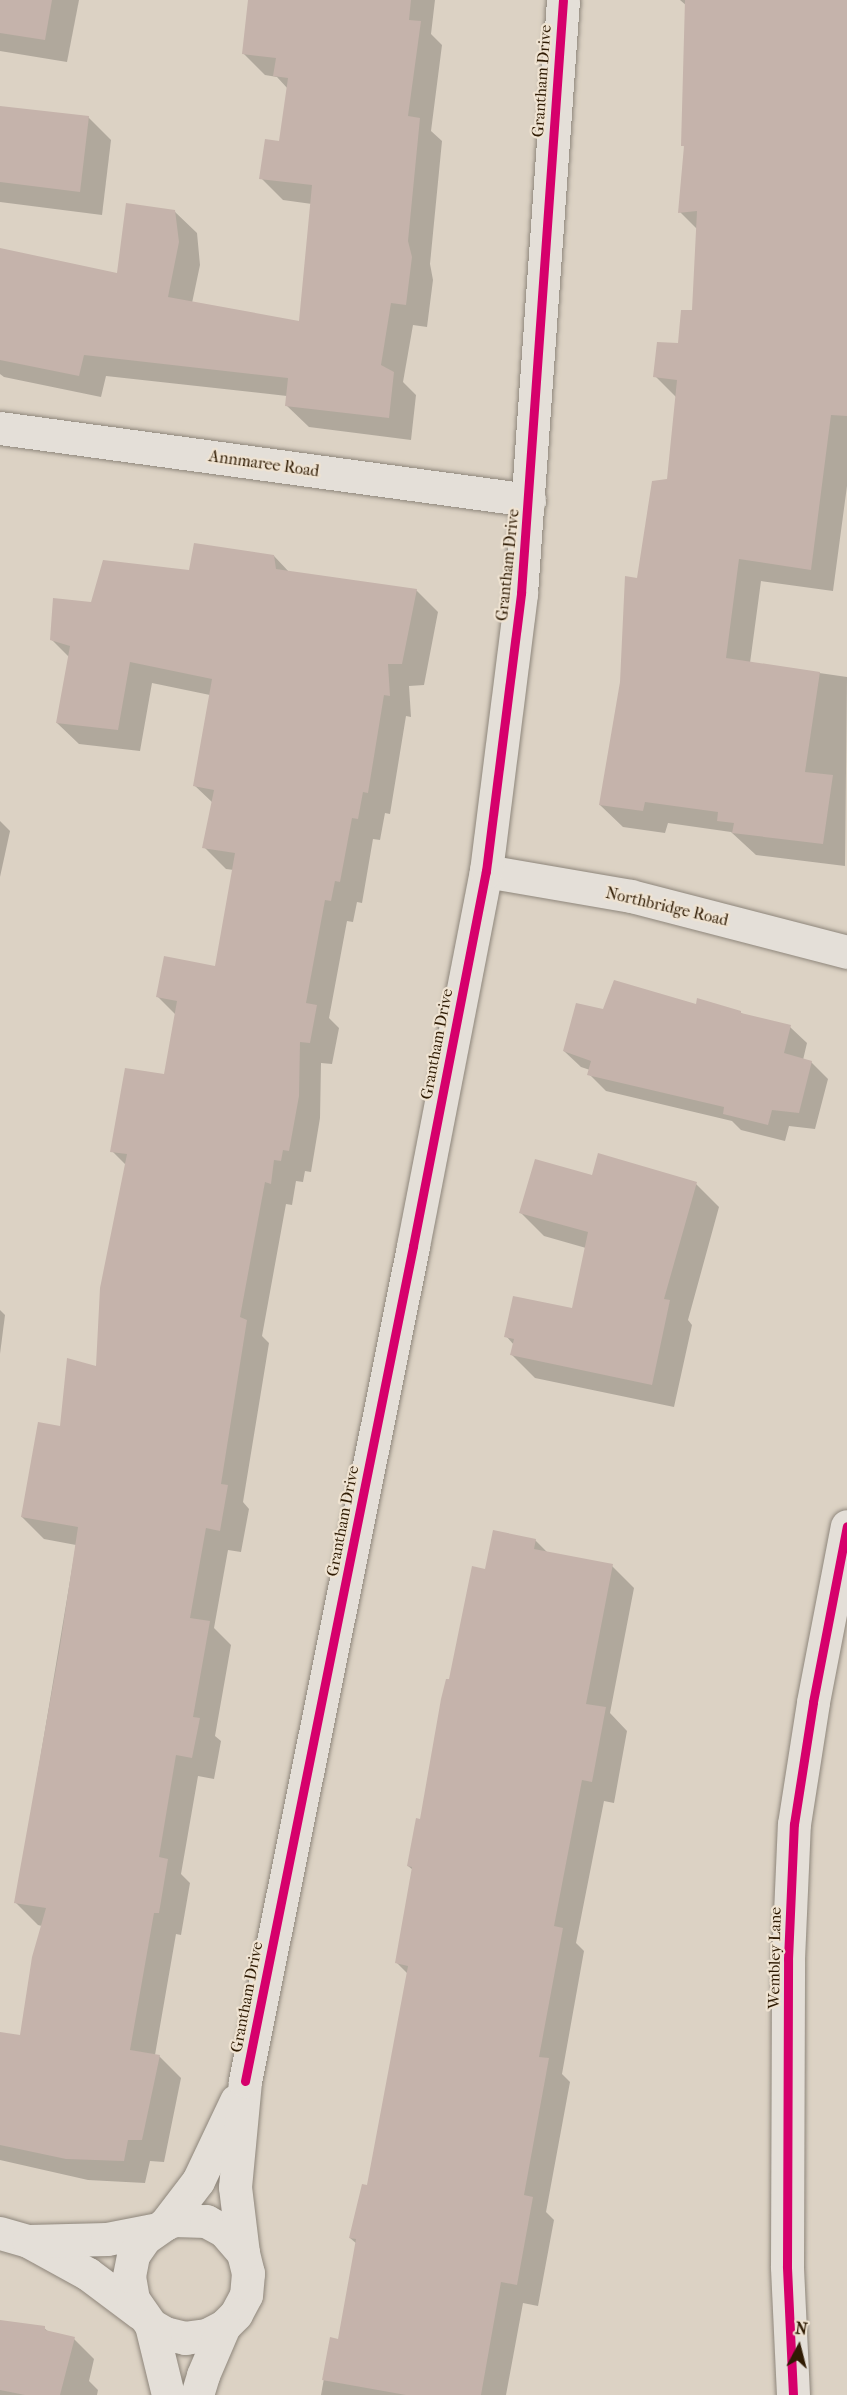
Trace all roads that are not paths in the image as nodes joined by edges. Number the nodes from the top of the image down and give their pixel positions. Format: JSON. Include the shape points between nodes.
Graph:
{"nodes":[{"id":1,"x":562,"y":0,"type":"edge"},
{"id":2,"x":0,"y":428,"type":"edge"},
{"id":3,"x":529,"y":500,"type":"junction"},
{"id":4,"x":486,"y":871,"type":"junction"},
{"id":5,"x":847,"y":952,"type":"edge"},
{"id":6,"x":847,"y":1526,"type":"edge"},
{"id":7,"x":245,"y":2081,"type":"junction"},
{"id":8,"x":159,"y":2227,"type":"junction"},
{"id":9,"x":14,"y":2237,"type":"edge"},
{"id":10,"x":243,"y":2253,"type":"junction"},
{"id":11,"x":145,"y":2319,"type":"junction"},
{"id":12,"x":224,"y":2326,"type":"junction"},
{"id":13,"x":168,"y":2395,"type":"edge"},
{"id":14,"x":197,"y":2395,"type":"edge"},
{"id":15,"x":793,"y":2395,"type":"edge"}],
"edges":[{"from":1,"to":3,"type":"street","name":"Grantham Drive"},
{"from":2,"to":3,"type":"street","name":"Annmaree Road"},
{"from":3,"to":4,"type":"street","name":"Grantham Drive"},
{"from":4,"to":5,"type":"street","name":"Northbridge Road","via":[[631,896]]},
{"from":4,"to":7,"type":"street","name":"Grantham Drive"},
{"from":6,"to":15,"type":"street","name":"Wembley Lane","via":[[794,1824],[788,1959],[788,2243]]},
{"from":7,"to":8,"type":"street","name":"Grantham Drive","via":[[198,2181]]},
{"from":7,"to":10,"type":"street","name":"Grantham Drive","via":[[235,2187]]},
{"from":8,"to":9,"type":"street","via":[[108,2240]]},
{"from":8,"to":10,"type":"street","via":[[184,2220],[206,2221],[224,2231]]},
{"from":8,"to":11,"type":"street","name":"Grantham Drive","via":[[133,2255],[129,2276],[133,2299]]},
{"from":9,"to":11,"type":"street","via":[[88,2274]]},
{"from":10,"to":12,"type":"street","name":"Grantham Drive","via":[[248,2273],[246,2295]]},
{"from":11,"to":12,"type":"street","via":[[165,2333],[185,2338],[206,2336]]},
{"from":11,"to":13,"type":"street","name":"Grantham Drive"},
{"from":12,"to":14,"type":"street","name":"Grantham Drive"}]}
